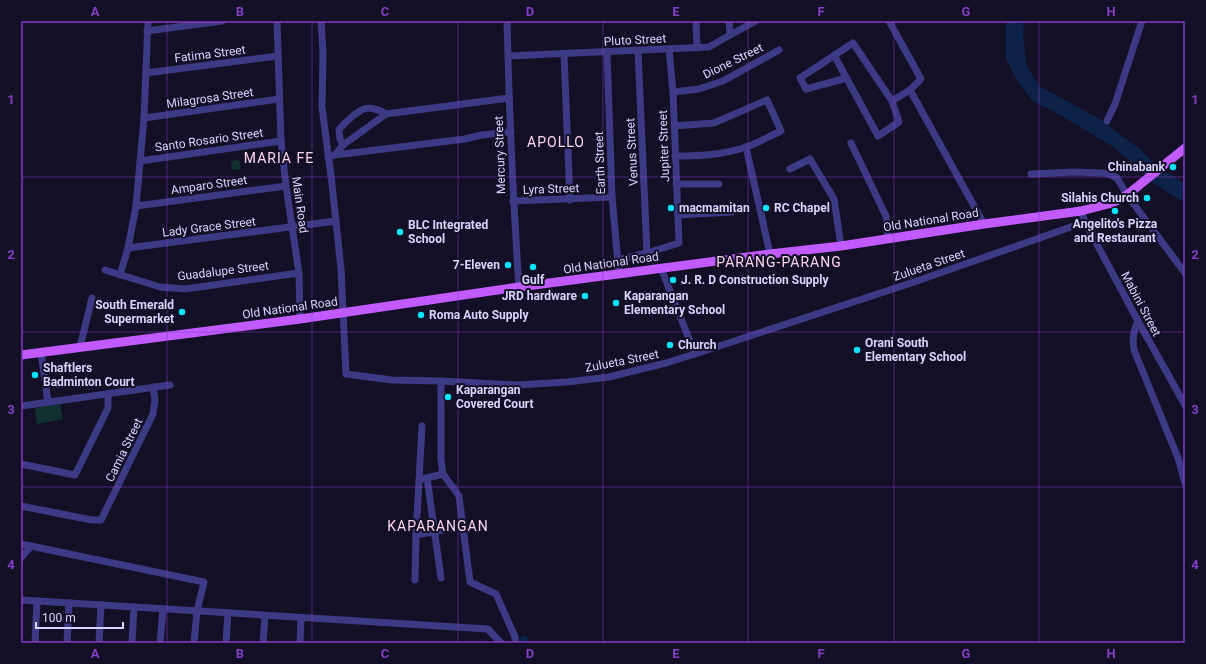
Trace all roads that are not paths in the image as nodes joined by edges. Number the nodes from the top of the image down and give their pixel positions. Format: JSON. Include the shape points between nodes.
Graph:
{"nodes":[{"id":1,"x":148,"y":21,"type":"edge"},
{"id":2,"x":222,"y":21,"type":"edge"},
{"id":3,"x":277,"y":21,"type":"edge"},
{"id":4,"x":321,"y":21,"type":"edge"},
{"id":5,"x":507,"y":21,"type":"edge"},
{"id":6,"x":696,"y":21,"type":"edge"},
{"id":7,"x":729,"y":21,"type":"edge"},
{"id":8,"x":756,"y":21,"type":"edge"},
{"id":9,"x":889,"y":21,"type":"edge"},
{"id":10,"x":1142,"y":21,"type":"edge"},
{"id":11,"x":147,"y":31,"type":"junction"},
{"id":12,"x":730,"y":35,"type":"junction"},
{"id":13,"x":698,"y":48,"type":"junction"},
{"id":14,"x":669,"y":49,"type":"junction"},
{"id":15,"x":779,"y":50,"type":"dead end"},
{"id":16,"x":638,"y":51,"type":"junction"},
{"id":17,"x":607,"y":52,"type":"junction"},
{"id":18,"x":564,"y":54,"type":"junction"},
{"id":19,"x":834,"y":55,"type":"junction"},
{"id":20,"x":278,"y":56,"type":"junction"},
{"id":21,"x":508,"y":56,"type":"junction"},
{"id":22,"x":146,"y":73,"type":"junction"},
{"id":23,"x":847,"y":78,"type":"junction"},
{"id":24,"x":910,"y":90,"type":"junction"},
{"id":25,"x":673,"y":92,"type":"junction"},
{"id":26,"x":509,"y":98,"type":"junction"},
{"id":27,"x":279,"y":99,"type":"junction"},
{"id":28,"x":892,"y":101,"type":"junction"},
{"id":29,"x":386,"y":114,"type":"junction"},
{"id":30,"x":144,"y":118,"type":"junction"},
{"id":31,"x":1107,"y":121,"type":"dead end"},
{"id":32,"x":674,"y":126,"type":"junction"},
{"id":33,"x":511,"y":132,"type":"junction"},
{"id":34,"x":281,"y":142,"type":"junction"},
{"id":35,"x":851,"y":142,"type":"dead end"},
{"id":36,"x":343,"y":145,"type":"junction"},
{"id":37,"x":746,"y":147,"type":"junction"},
{"id":38,"x":1185,"y":148,"type":"edge"},
{"id":39,"x":331,"y":156,"type":"junction"},
{"id":40,"x":675,"y":156,"type":"junction"},
{"id":41,"x":140,"y":161,"type":"junction"},
{"id":42,"x":790,"y":169,"type":"dead end"},
{"id":43,"x":1031,"y":174,"type":"dead end"},
{"id":44,"x":676,"y":184,"type":"junction"},
{"id":45,"x":719,"y":184,"type":"dead end"},
{"id":46,"x":286,"y":186,"type":"junction"},
{"id":47,"x":1127,"y":195,"type":"junction"},
{"id":48,"x":612,"y":197,"type":"junction"},
{"id":49,"x":570,"y":200,"type":"junction"},
{"id":50,"x":514,"y":201,"type":"junction"},
{"id":51,"x":136,"y":206,"type":"junction"},
{"id":52,"x":1081,"y":211,"type":"junction"},
{"id":53,"x":732,"y":212,"type":"dead end"},
{"id":54,"x":678,"y":215,"type":"junction"},
{"id":55,"x":336,"y":221,"type":"junction"},
{"id":56,"x":1085,"y":222,"type":"junction"},
{"id":57,"x":984,"y":224,"type":"junction"},
{"id":58,"x":292,"y":228,"type":"junction"},
{"id":59,"x":888,"y":238,"type":"junction"},
{"id":60,"x":842,"y":246,"type":"junction"},
{"id":61,"x":128,"y":248,"type":"junction"},
{"id":62,"x":647,"y":253,"type":"junction"},
{"id":63,"x":770,"y":254,"type":"junction"},
{"id":64,"x":617,"y":260,"type":"junction"},
{"id":65,"x":661,"y":268,"type":"junction"},
{"id":66,"x":105,"y":270,"type":"dead end"},
{"id":67,"x":299,"y":273,"type":"junction"},
{"id":68,"x":1185,"y":273,"type":"edge"},
{"id":69,"x":619,"y":274,"type":"junction"},
{"id":70,"x":120,"y":275,"type":"junction"},
{"id":71,"x":519,"y":287,"type":"junction"},
{"id":72,"x":92,"y":298,"type":"dead end"},
{"id":73,"x":344,"y":313,"type":"junction"},
{"id":74,"x":300,"y":319,"type":"junction"},
{"id":75,"x":1138,"y":321,"type":"junction"},
{"id":76,"x":80,"y":346,"type":"junction"},
{"id":77,"x":41,"y":352,"type":"junction"},
{"id":78,"x":695,"y":354,"type":"junction"},
{"id":79,"x":21,"y":355,"type":"edge"},
{"id":80,"x":440,"y":381,"type":"junction"},
{"id":81,"x":170,"y":385,"type":"dead end"},
{"id":82,"x":153,"y":387,"type":"junction"},
{"id":83,"x":108,"y":394,"type":"junction"},
{"id":84,"x":48,"y":402,"type":"junction"},
{"id":85,"x":1185,"y":405,"type":"edge"},
{"id":86,"x":21,"y":406,"type":"edge"},
{"id":87,"x":422,"y":426,"type":"dead end"},
{"id":88,"x":21,"y":464,"type":"edge"},
{"id":89,"x":443,"y":474,"type":"junction"},
{"id":90,"x":427,"y":478,"type":"junction"},
{"id":91,"x":419,"y":480,"type":"junction"},
{"id":92,"x":1185,"y":483,"type":"edge"},
{"id":93,"x":21,"y":506,"type":"edge"},
{"id":94,"x":464,"y":526,"type":"junction"},
{"id":95,"x":434,"y":532,"type":"junction"},
{"id":96,"x":416,"y":535,"type":"junction"},
{"id":97,"x":21,"y":544,"type":"edge"},
{"id":98,"x":31,"y":546,"type":"junction"},
{"id":99,"x":21,"y":558,"type":"edge"},
{"id":100,"x":442,"y":578,"type":"dead end"},
{"id":101,"x":415,"y":580,"type":"dead end"},
{"id":102,"x":21,"y":600,"type":"edge"},
{"id":103,"x":38,"y":601,"type":"junction"},
{"id":104,"x":69,"y":603,"type":"junction"},
{"id":105,"x":101,"y":605,"type":"junction"},
{"id":106,"x":134,"y":607,"type":"junction"},
{"id":107,"x":163,"y":609,"type":"junction"},
{"id":108,"x":197,"y":611,"type":"junction"},
{"id":109,"x":228,"y":614,"type":"junction"},
{"id":110,"x":265,"y":616,"type":"junction"},
{"id":111,"x":301,"y":618,"type":"junction"},
{"id":112,"x":34,"y":643,"type":"edge"},
{"id":113,"x":67,"y":643,"type":"edge"},
{"id":114,"x":99,"y":643,"type":"edge"},
{"id":115,"x":132,"y":643,"type":"edge"},
{"id":116,"x":160,"y":643,"type":"edge"},
{"id":117,"x":194,"y":643,"type":"edge"},
{"id":118,"x":226,"y":643,"type":"edge"},
{"id":119,"x":263,"y":643,"type":"edge"},
{"id":120,"x":300,"y":643,"type":"edge"},
{"id":121,"x":501,"y":643,"type":"edge"},
{"id":122,"x":515,"y":643,"type":"edge"}],
"edges":[{"from":1,"to":11,"type":"street"},
{"from":2,"to":11,"type":"street"},
{"from":3,"to":20,"type":"street","name":"Main Road"},
{"from":4,"to":39,"type":"street","via":[[322,107]]},
{"from":5,"to":21,"type":"street","name":"Mercury Street"},
{"from":6,"to":13,"type":"street"},
{"from":7,"to":12,"type":"street"},
{"from":8,"to":12,"type":"street","name":"Pluto Street"},
{"from":9,"to":24,"type":"street","via":[[921,79]]},
{"from":10,"to":31,"type":"street"},
{"from":11,"to":22,"type":"street"},
{"from":12,"to":13,"type":"street","name":"Pluto Street","via":[[709,47]]},
{"from":13,"to":14,"type":"street","name":"Pluto Street"},
{"from":14,"to":16,"type":"street","name":"Pluto Street"},
{"from":14,"to":25,"type":"street","name":"Jupiter Street"},
{"from":15,"to":25,"type":"street","name":"Dione Street","via":[[723,81],[699,90]]},
{"from":16,"to":17,"type":"street","name":"Pluto Street"},
{"from":16,"to":62,"type":"street","name":"Venus Street"},
{"from":17,"to":18,"type":"street","name":"Pluto Street"},
{"from":17,"to":48,"type":"street","name":"Earth Street"},
{"from":18,"to":21,"type":"street","name":"Pluto Street"},
{"from":18,"to":49,"type":"street"},
{"from":19,"to":23,"type":"street"},
{"from":19,"to":23,"type":"street","via":[[800,78],[806,89]]},
{"from":19,"to":28,"type":"street","via":[[853,43]]},
{"from":20,"to":22,"type":"street","name":"Fatima Street"},
{"from":20,"to":27,"type":"street","name":"Main Road"},
{"from":21,"to":26,"type":"street","name":"Mercury Street"},
{"from":22,"to":30,"type":"street"},
{"from":23,"to":28,"type":"street","via":[[878,136],[899,122]]},
{"from":24,"to":28,"type":"street"},
{"from":24,"to":57,"type":"street"},
{"from":25,"to":32,"type":"street","name":"Jupiter Street"},
{"from":26,"to":29,"type":"street"},
{"from":26,"to":33,"type":"street","name":"Mercury Street"},
{"from":27,"to":30,"type":"street","name":"Milagrosa Street"},
{"from":27,"to":34,"type":"street","name":"Main Road"},
{"from":29,"to":36,"type":"street"},
{"from":29,"to":36,"type":"street","via":[[378,109],[364,109],[343,124],[338,130]]},
{"from":30,"to":41,"type":"street"},
{"from":32,"to":37,"type":"street","via":[[714,123],[767,100],[781,131]]},
{"from":32,"to":40,"type":"street","name":"Jupiter Street"},
{"from":33,"to":39,"type":"street"},
{"from":33,"to":50,"type":"street","name":"Mercury Street"},
{"from":34,"to":41,"type":"street","name":"Santo Rosario Street"},
{"from":34,"to":46,"type":"street","name":"Main Road"},
{"from":35,"to":59,"type":"street","via":[[886,216]]},
{"from":36,"to":39,"type":"street"},
{"from":37,"to":40,"type":"street","via":[[703,156]]},
{"from":37,"to":63,"type":"street"},
{"from":38,"to":47,"type":"main road","name":"Old National Road"},
{"from":39,"to":55,"type":"street"},
{"from":40,"to":44,"type":"street","name":"Jupiter Street"},
{"from":41,"to":51,"type":"street"},
{"from":42,"to":60,"type":"street","via":[[810,159],[834,199]]},
{"from":43,"to":47,"type":"street","via":[[1109,174],[1117,178]]},
{"from":44,"to":45,"type":"street"},
{"from":44,"to":54,"type":"street","name":"Jupiter Street"},
{"from":46,"to":51,"type":"street","name":"Amparo Street"},
{"from":46,"to":58,"type":"street","name":"Main Road"},
{"from":47,"to":52,"type":"main road","name":"Old National Road","via":[[1112,203]]},
{"from":47,"to":68,"type":"street"},
{"from":48,"to":49,"type":"street","name":"Lyra Street"},
{"from":48,"to":64,"type":"street","name":"Earth Street"},
{"from":49,"to":50,"type":"street","name":"Lyra Street"},
{"from":50,"to":71,"type":"street","name":"Mercury Street"},
{"from":51,"to":61,"type":"street"},
{"from":52,"to":56,"type":"street","name":"Mabini Street"},
{"from":52,"to":57,"type":"main road","name":"Old National Road"},
{"from":53,"to":54,"type":"street"},
{"from":54,"to":62,"type":"street","name":"Jupiter Street","via":[[679,243]]},
{"from":55,"to":58,"type":"street","name":"Lady Grace Street"},
{"from":55,"to":73,"type":"street"},
{"from":56,"to":75,"type":"street","name":"Mabini Street"},
{"from":56,"to":78,"type":"street","name":"Zulueta Street","via":[[917,281]]},
{"from":57,"to":59,"type":"main road","name":"Old National Road"},
{"from":58,"to":61,"type":"street","name":"Lady Grace Street"},
{"from":58,"to":67,"type":"street","name":"Main Road"},
{"from":59,"to":60,"type":"main road","name":"Old National Road"},
{"from":60,"to":63,"type":"main road","name":"Old National Road"},
{"from":61,"to":70,"type":"street"},
{"from":62,"to":64,"type":"street"},
{"from":63,"to":65,"type":"main road","name":"Old National Road"},
{"from":64,"to":69,"type":"street","name":"Earth Street"},
{"from":65,"to":69,"type":"main road","name":"Old National Road"},
{"from":65,"to":78,"type":"street"},
{"from":66,"to":70,"type":"street","name":"Guadalupe Street"},
{"from":67,"to":70,"type":"street","name":"Guadalupe Street","via":[[185,289],[160,287]]},
{"from":67,"to":74,"type":"street","name":"Main Road"},
{"from":69,"to":71,"type":"main road","name":"Old National Road"},
{"from":71,"to":73,"type":"main road","name":"Old National Road"},
{"from":72,"to":76,"type":"street"},
{"from":73,"to":74,"type":"main road","name":"Old National Road"},
{"from":73,"to":80,"type":"street","name":"Zulueta Street","via":[[346,374],[392,380]]},
{"from":74,"to":76,"type":"main road","name":"Old National Road"},
{"from":75,"to":85,"type":"street","name":"Mabini Street"},
{"from":75,"to":92,"type":"street","via":[[1132,339],[1134,350],[1178,458]]},
{"from":76,"to":77,"type":"main road","name":"Old National Road"},
{"from":77,"to":79,"type":"main road","name":"Old National Road"},
{"from":77,"to":84,"type":"street"},
{"from":78,"to":80,"type":"street","name":"Zulueta Street","via":[[609,376],[567,382],[516,385]]},
{"from":80,"to":89,"type":"street"},
{"from":81,"to":82,"type":"street"},
{"from":82,"to":83,"type":"street"},
{"from":82,"to":93,"type":"street","name":"Camia Street","via":[[153,414],[101,520]]},
{"from":83,"to":84,"type":"street"},
{"from":83,"to":88,"type":"street","via":[[108,408],[75,475]]},
{"from":84,"to":86,"type":"street"},
{"from":87,"to":91,"type":"street"},
{"from":89,"to":90,"type":"street"},
{"from":89,"to":94,"type":"street","via":[[459,496]]},
{"from":90,"to":91,"type":"street"},
{"from":90,"to":95,"type":"street"},
{"from":91,"to":96,"type":"street"},
{"from":94,"to":95,"type":"street"},
{"from":94,"to":122,"type":"street","via":[[470,582],[496,594]]},
{"from":95,"to":96,"type":"street"},
{"from":95,"to":100,"type":"street"},
{"from":96,"to":101,"type":"street"},
{"from":97,"to":98,"type":"street"},
{"from":98,"to":99,"type":"street"},
{"from":98,"to":108,"type":"street","via":[[204,582]]},
{"from":102,"to":103,"type":"street"},
{"from":103,"to":104,"type":"street"},
{"from":103,"to":112,"type":"street"},
{"from":104,"to":105,"type":"street"},
{"from":104,"to":113,"type":"street"},
{"from":105,"to":106,"type":"street"},
{"from":105,"to":114,"type":"street"},
{"from":106,"to":107,"type":"street"},
{"from":106,"to":115,"type":"street"},
{"from":107,"to":108,"type":"street"},
{"from":107,"to":116,"type":"street"},
{"from":108,"to":109,"type":"street"},
{"from":108,"to":117,"type":"street"},
{"from":109,"to":110,"type":"street"},
{"from":109,"to":118,"type":"street"},
{"from":110,"to":111,"type":"street"},
{"from":110,"to":119,"type":"street"},
{"from":111,"to":120,"type":"street"},
{"from":111,"to":121,"type":"street","via":[[488,629]]}]}
